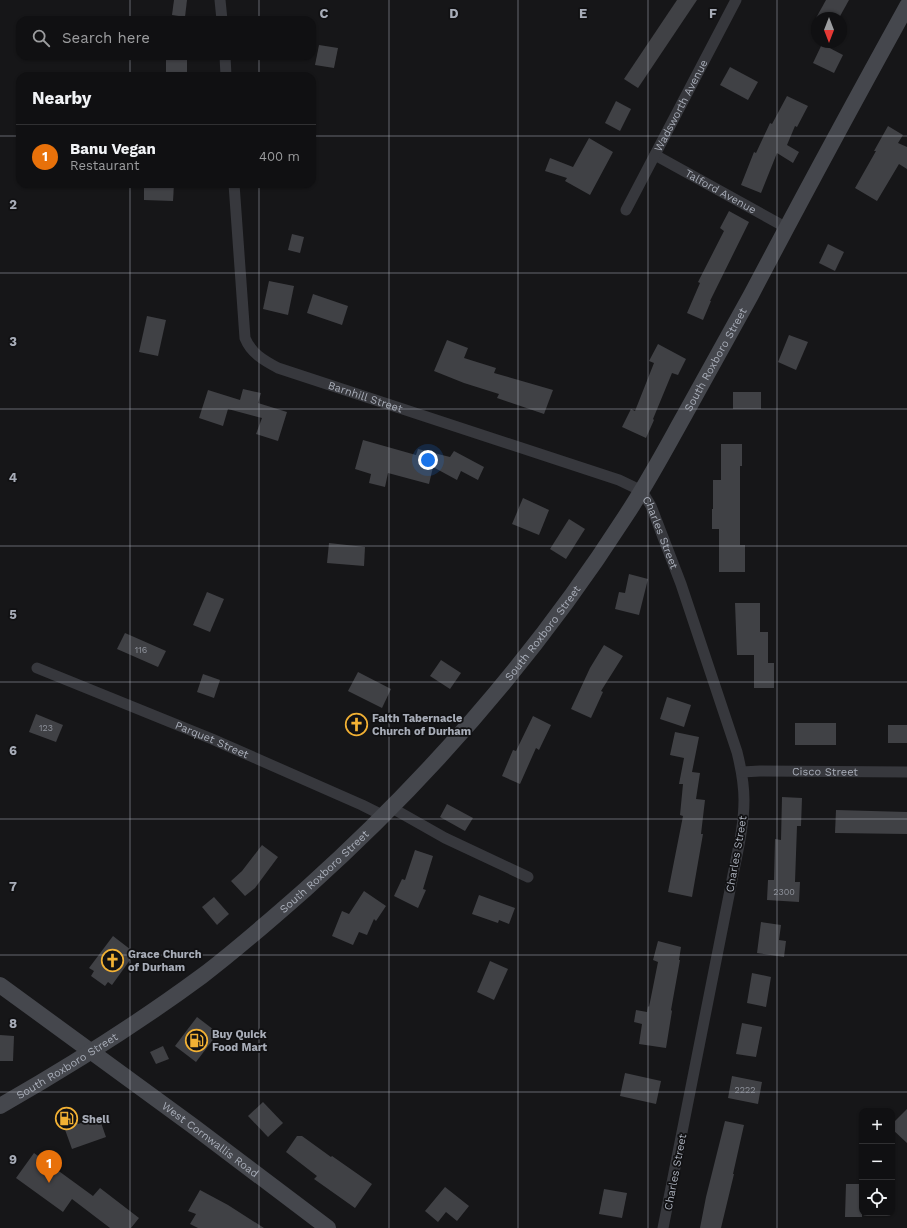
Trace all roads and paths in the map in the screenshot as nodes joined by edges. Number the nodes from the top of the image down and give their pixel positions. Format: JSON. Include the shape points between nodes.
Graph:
{"nodes":[{"id":1,"x":220,"y":0,"type":"edge"},
{"id":2,"x":736,"y":0,"type":"edge"},
{"id":3,"x":907,"y":6,"type":"edge"},
{"id":4,"x":222,"y":16,"type":"edge"},
{"id":5,"x":225,"y":60,"type":"edge"},
{"id":6,"x":226,"y":72,"type":"edge"},
{"id":7,"x":655,"y":155,"type":"junction"},
{"id":8,"x":234,"y":188,"type":"edge"},
{"id":9,"x":626,"y":210,"type":"dead end"},
{"id":10,"x":787,"y":228,"type":"junction"},
{"id":11,"x":642,"y":491,"type":"junction"},
{"id":12,"x":37,"y":668,"type":"dead end"},
{"id":13,"x":742,"y":772,"type":"junction"},
{"id":14,"x":907,"y":772,"type":"edge"},
{"id":15,"x":388,"y":812,"type":"junction"},
{"id":16,"x":528,"y":877,"type":"dead end"},
{"id":17,"x":0,"y":985,"type":"edge"},
{"id":18,"x":92,"y":1052,"type":"junction"},
{"id":19,"x":0,"y":1106,"type":"edge"},
{"id":20,"x":328,"y":1228,"type":"edge"},
{"id":21,"x":663,"y":1228,"type":"edge"}],
"edges":[{"from":1,"to":4,"type":"street"},
{"from":2,"to":7,"type":"street","name":"Wadsworth Avenue"},
{"from":3,"to":10,"type":"street","name":"South Roxboro Street"},
{"from":5,"to":6,"type":"street"},
{"from":7,"to":9,"type":"street","name":"Wadsworth Avenue"},
{"from":7,"to":10,"type":"street","name":"Talford Avenue"},
{"from":8,"to":11,"type":"street","name":"Barnhill Street","via":[[245,338],[248,347],[264,361],[278,368],[619,480]]},
{"from":10,"to":11,"type":"street","name":"South Roxboro Street"},
{"from":11,"to":13,"type":"street","name":"Charles Street","via":[[651,506],[681,584],[738,752]]},
{"from":11,"to":15,"type":"street","name":"South Roxboro Street","via":[[553,622],[500,689]]},
{"from":12,"to":15,"type":"street","name":"Parquet Street","via":[[212,739],[355,802]]},
{"from":13,"to":14,"type":"street","name":"Cisco Street"},
{"from":13,"to":21,"type":"street","name":"Charles Street","via":[[744,801],[740,835]]},
{"from":15,"to":16,"type":"street","name":"Parquet Street"},
{"from":15,"to":18,"type":"street","name":"South Roxboro Street","via":[[274,917],[203,975]]},
{"from":17,"to":18,"type":"street","name":"West Cornwallis Road"},
{"from":18,"to":19,"type":"street","name":"South Roxboro Street"},
{"from":18,"to":20,"type":"street","name":"West Cornwallis Road"}]}
